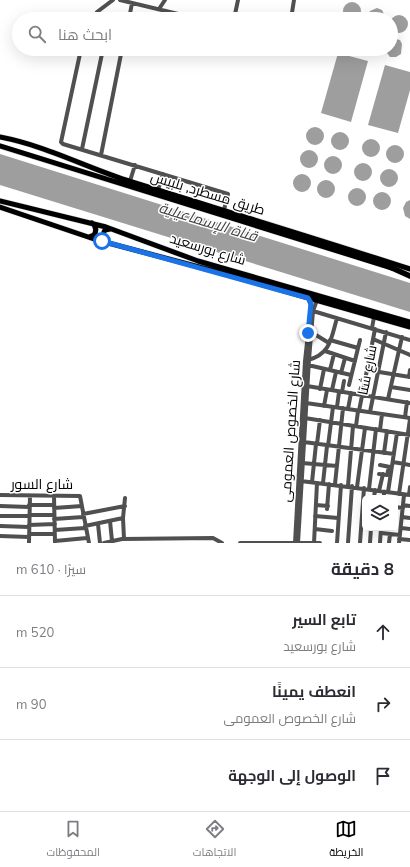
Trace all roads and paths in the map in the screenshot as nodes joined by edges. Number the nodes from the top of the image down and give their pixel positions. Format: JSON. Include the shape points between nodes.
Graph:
{"nodes":[{"id":1,"x":113,"y":0,"type":"edge"},
{"id":2,"x":123,"y":0,"type":"edge"},
{"id":3,"x":147,"y":0,"type":"edge"},
{"id":4,"x":164,"y":0,"type":"edge"},
{"id":5,"x":238,"y":0,"type":"edge"},
{"id":6,"x":294,"y":0,"type":"edge"},
{"id":7,"x":132,"y":3,"type":"junction"},
{"id":8,"x":145,"y":6,"type":"junction"},
{"id":9,"x":159,"y":9,"type":"junction"},
{"id":10,"x":98,"y":12,"type":"edge"},
{"id":11,"x":130,"y":12,"type":"edge"},
{"id":12,"x":171,"y":12,"type":"edge"},
{"id":13,"x":235,"y":12,"type":"edge"},
{"id":14,"x":292,"y":12,"type":"edge"},
{"id":15,"x":79,"y":56,"type":"edge"},
{"id":16,"x":102,"y":56,"type":"edge"},
{"id":17,"x":121,"y":56,"type":"edge"},
{"id":18,"x":0,"y":137,"type":"edge"},
{"id":19,"x":25,"y":142,"type":"junction"},
{"id":20,"x":0,"y":146,"type":"edge"},
{"id":21,"x":70,"y":148,"type":"junction"},
{"id":22,"x":82,"y":149,"type":"junction"},
{"id":23,"x":22,"y":152,"type":"junction"},
{"id":24,"x":101,"y":155,"type":"junction"},
{"id":25,"x":67,"y":156,"type":"junction"},
{"id":26,"x":134,"y":167,"type":"junction"},
{"id":27,"x":162,"y":176,"type":"junction"},
{"id":28,"x":131,"y":178,"type":"junction"},
{"id":29,"x":158,"y":190,"type":"junction"},
{"id":30,"x":0,"y":201,"type":"edge"},
{"id":31,"x":0,"y":207,"type":"edge"},
{"id":32,"x":224,"y":210,"type":"junction"},
{"id":33,"x":92,"y":223,"type":"junction"},
{"id":34,"x":111,"y":229,"type":"junction"},
{"id":35,"x":88,"y":237,"type":"junction"},
{"id":36,"x":106,"y":242,"type":"junction"},
{"id":37,"x":390,"y":267,"type":"joint"},
{"id":38,"x":410,"y":269,"type":"edge"},
{"id":39,"x":410,"y":274,"type":"edge"},
{"id":40,"x":308,"y":298,"type":"junction"},
{"id":41,"x":317,"y":300,"type":"junction"},
{"id":42,"x":313,"y":311,"type":"junction"},
{"id":43,"x":374,"y":317,"type":"junction"},
{"id":44,"x":337,"y":318,"type":"junction"},
{"id":45,"x":410,"y":322,"type":"edge"},
{"id":46,"x":410,"y":327,"type":"edge"},
{"id":47,"x":374,"y":329,"type":"junction"},
{"id":48,"x":311,"y":332,"type":"junction"},
{"id":49,"x":386,"y":332,"type":"junction"},
{"id":50,"x":402,"y":337,"type":"junction"},
{"id":51,"x":373,"y":339,"type":"junction"},
{"id":52,"x":360,"y":340,"type":"dead end"},
{"id":53,"x":410,"y":340,"type":"edge"},
{"id":54,"x":330,"y":341,"type":"junction"},
{"id":55,"x":384,"y":344,"type":"junction"},
{"id":56,"x":358,"y":348,"type":"junction"},
{"id":57,"x":399,"y":350,"type":"junction"},
{"id":58,"x":325,"y":351,"type":"junction"},
{"id":59,"x":334,"y":354,"type":"junction"},
{"id":60,"x":410,"y":355,"type":"edge"},
{"id":61,"x":344,"y":358,"type":"junction"},
{"id":62,"x":355,"y":361,"type":"junction"},
{"id":63,"x":307,"y":362,"type":"junction"},
{"id":64,"x":324,"y":369,"type":"junction"},
{"id":65,"x":330,"y":370,"type":"junction"},
{"id":66,"x":367,"y":370,"type":"junction"},
{"id":67,"x":410,"y":370,"type":"edge"},
{"id":68,"x":339,"y":372,"type":"junction"},
{"id":69,"x":378,"y":372,"type":"junction"},
{"id":70,"x":394,"y":374,"type":"junction"},
{"id":71,"x":351,"y":375,"type":"junction"},
{"id":72,"x":409,"y":377,"type":"edge"},
{"id":73,"x":344,"y":381,"type":"dead end"},
{"id":74,"x":349,"y":385,"type":"dead end"},
{"id":75,"x":307,"y":386,"type":"junction"},
{"id":76,"x":391,"y":387,"type":"junction"},
{"id":77,"x":320,"y":389,"type":"junction"},
{"id":78,"x":327,"y":390,"type":"junction"},
{"id":79,"x":332,"y":390,"type":"junction"},
{"id":80,"x":410,"y":390,"type":"edge"},
{"id":81,"x":341,"y":392,"type":"junction"},
{"id":82,"x":351,"y":393,"type":"junction"},
{"id":83,"x":362,"y":395,"type":"junction"},
{"id":84,"x":373,"y":397,"type":"junction"},
{"id":85,"x":388,"y":399,"type":"junction"},
{"id":86,"x":306,"y":403,"type":"junction"},
{"id":87,"x":409,"y":403,"type":"edge"},
{"id":88,"x":324,"y":406,"type":"junction"},
{"id":89,"x":335,"y":407,"type":"junction"},
{"id":90,"x":346,"y":409,"type":"junction"},
{"id":91,"x":358,"y":411,"type":"junction"},
{"id":92,"x":370,"y":412,"type":"junction"},
{"id":93,"x":382,"y":414,"type":"junction"},
{"id":94,"x":405,"y":417,"type":"junction"},
{"id":95,"x":305,"y":418,"type":"junction"},
{"id":96,"x":410,"y":418,"type":"edge"},
{"id":97,"x":320,"y":420,"type":"junction"},
{"id":98,"x":331,"y":422,"type":"junction"},
{"id":99,"x":342,"y":424,"type":"junction"},
{"id":100,"x":354,"y":426,"type":"junction"},
{"id":101,"x":365,"y":428,"type":"junction"},
{"id":102,"x":378,"y":430,"type":"junction"},
{"id":103,"x":388,"y":431,"type":"junction"},
{"id":104,"x":398,"y":433,"type":"junction"},
{"id":105,"x":409,"y":435,"type":"edge"},
{"id":106,"x":304,"y":442,"type":"junction"},
{"id":107,"x":317,"y":444,"type":"junction"},
{"id":108,"x":328,"y":446,"type":"junction"},
{"id":109,"x":339,"y":447,"type":"junction"},
{"id":110,"x":351,"y":449,"type":"junction"},
{"id":111,"x":362,"y":450,"type":"junction"},
{"id":112,"x":373,"y":452,"type":"junction"},
{"id":113,"x":385,"y":453,"type":"junction"},
{"id":114,"x":394,"y":454,"type":"junction"},
{"id":115,"x":384,"y":459,"type":"dead end"},
{"id":116,"x":393,"y":462,"type":"junction"},
{"id":117,"x":302,"y":463,"type":"junction"},
{"id":118,"x":314,"y":464,"type":"junction"},
{"id":119,"x":403,"y":464,"type":"junction"},
{"id":120,"x":325,"y":465,"type":"junction"},
{"id":121,"x":380,"y":465,"type":"dead end"},
{"id":122,"x":410,"y":465,"type":"edge"},
{"id":123,"x":337,"y":466,"type":"junction"},
{"id":124,"x":390,"y":467,"type":"junction"},
{"id":125,"x":301,"y":481,"type":"junction"},
{"id":126,"x":315,"y":482,"type":"junction"},
{"id":127,"x":324,"y":483,"type":"junction"},
{"id":128,"x":329,"y":484,"type":"junction"},
{"id":129,"x":335,"y":484,"type":"junction"},
{"id":130,"x":341,"y":485,"type":"junction"},
{"id":131,"x":353,"y":486,"type":"junction"},
{"id":132,"x":410,"y":488,"type":"edge"},
{"id":133,"x":366,"y":489,"type":"junction"},
{"id":134,"x":377,"y":491,"type":"junction"},
{"id":135,"x":386,"y":492,"type":"junction"},
{"id":136,"x":399,"y":494,"type":"junction"},
{"id":137,"x":0,"y":495,"type":"edge"},
{"id":138,"x":375,"y":495,"type":"edge"},
{"id":139,"x":385,"y":495,"type":"edge"},
{"id":140,"x":408,"y":495,"type":"edge"},
{"id":141,"x":30,"y":496,"type":"junction"},
{"id":142,"x":54,"y":496,"type":"junction"},
{"id":143,"x":125,"y":498,"type":"dead end"},
{"id":144,"x":316,"y":505,"type":"junction"},
{"id":145,"x":0,"y":506,"type":"edge"},
{"id":146,"x":29,"y":506,"type":"junction"},
{"id":147,"x":54,"y":506,"type":"junction"},
{"id":148,"x":82,"y":506,"type":"junction"},
{"id":149,"x":124,"y":506,"type":"junction"},
{"id":150,"x":403,"y":506,"type":"junction"},
{"id":151,"x":410,"y":506,"type":"edge"},
{"id":152,"x":398,"y":507,"type":"edge"},
{"id":153,"x":29,"y":515,"type":"junction"},
{"id":154,"x":83,"y":515,"type":"junction"},
{"id":155,"x":0,"y":516,"type":"edge"},
{"id":156,"x":315,"y":516,"type":"junction"},
{"id":157,"x":54,"y":517,"type":"junction"},
{"id":158,"x":402,"y":517,"type":"junction"},
{"id":159,"x":123,"y":518,"type":"junction"},
{"id":160,"x":338,"y":518,"type":"junction"},
{"id":161,"x":410,"y":518,"type":"edge"},
{"id":162,"x":110,"y":521,"type":"junction"},
{"id":163,"x":55,"y":524,"type":"junction"},
{"id":164,"x":98,"y":524,"type":"junction"},
{"id":165,"x":398,"y":524,"type":"edge"},
{"id":166,"x":0,"y":526,"type":"edge"},
{"id":167,"x":29,"y":526,"type":"junction"},
{"id":168,"x":401,"y":526,"type":"junction"},
{"id":169,"x":85,"y":527,"type":"junction"},
{"id":170,"x":315,"y":529,"type":"junction"},
{"id":171,"x":410,"y":529,"type":"edge"},
{"id":172,"x":332,"y":531,"type":"dead end"},
{"id":173,"x":371,"y":531,"type":"edge"},
{"id":174,"x":381,"y":531,"type":"edge"},
{"id":175,"x":383,"y":531,"type":"edge"},
{"id":176,"x":55,"y":532,"type":"junction"},
{"id":177,"x":390,"y":534,"type":"junction"},
{"id":178,"x":0,"y":536,"type":"edge"},
{"id":179,"x":29,"y":536,"type":"junction"},
{"id":180,"x":88,"y":538,"type":"junction"},
{"id":181,"x":399,"y":539,"type":"edge"},
{"id":182,"x":123,"y":540,"type":"edge"},
{"id":183,"x":410,"y":540,"type":"edge"},
{"id":184,"x":112,"y":541,"type":"junction"},
{"id":185,"x":131,"y":541,"type":"edge"},
{"id":186,"x":142,"y":541,"type":"edge"},
{"id":187,"x":156,"y":541,"type":"edge"},
{"id":188,"x":166,"y":541,"type":"edge"},
{"id":189,"x":180,"y":541,"type":"edge"},
{"id":190,"x":190,"y":541,"type":"edge"},
{"id":191,"x":201,"y":541,"type":"edge"},
{"id":192,"x":55,"y":542,"type":"edge"},
{"id":193,"x":283,"y":542,"type":"edge"},
{"id":194,"x":296,"y":542,"type":"edge"},
{"id":195,"x":29,"y":543,"type":"edge"},
{"id":196,"x":89,"y":543,"type":"edge"},
{"id":197,"x":100,"y":543,"type":"edge"},
{"id":198,"x":104,"y":543,"type":"edge"},
{"id":199,"x":222,"y":543,"type":"edge"},
{"id":200,"x":240,"y":543,"type":"edge"},
{"id":201,"x":249,"y":543,"type":"edge"},
{"id":202,"x":261,"y":543,"type":"edge"},
{"id":203,"x":314,"y":543,"type":"edge"},
{"id":204,"x":320,"y":543,"type":"edge"},
{"id":205,"x":336,"y":543,"type":"edge"},
{"id":206,"x":348,"y":543,"type":"edge"},
{"id":207,"x":360,"y":543,"type":"edge"},
{"id":208,"x":370,"y":543,"type":"edge"},
{"id":209,"x":380,"y":543,"type":"edge"},
{"id":210,"x":389,"y":543,"type":"edge"}],
"edges":[{"from":1,"to":10,"type":"street"},
{"from":2,"to":7,"type":"street"},
{"from":3,"to":8,"type":"street"},
{"from":4,"to":9,"type":"street"},
{"from":5,"to":13,"type":"street"},
{"from":6,"to":14,"type":"street"},
{"from":7,"to":8,"type":"street"},
{"from":7,"to":11,"type":"street"},
{"from":8,"to":9,"type":"street"},
{"from":9,"to":12,"type":"street"},
{"from":15,"to":21,"type":"street","via":[[61,142]]},
{"from":16,"to":22,"type":"street"},
{"from":17,"to":24,"type":"street"},
{"from":18,"to":19,"type":"main road","name":"طريق مسطرد, بلبيس"},
{"from":19,"to":23,"type":"main road","via":[[20,145]]},
{"from":19,"to":25,"type":"main road","name":"طريق مسطرد, بلبيس"},
{"from":20,"to":23,"type":"main road","name":"طريق مسطرد, بلبيس"},
{"from":21,"to":22,"type":"street"},
{"from":21,"to":25,"type":"street"},
{"from":22,"to":24,"type":"street"},
{"from":23,"to":37,"type":"main road","name":"طريق مسطرد, بلبيس"},
{"from":24,"to":26,"type":"street"},
{"from":25,"to":28,"type":"main road","name":"طريق مسطرد, بلبيس"},
{"from":26,"to":27,"type":"street"},
{"from":26,"to":28,"type":"street"},
{"from":27,"to":29,"type":"street"},
{"from":27,"to":32,"type":"street","via":[[228,194]]},
{"from":28,"to":29,"type":"main road","name":"طريق مسطرد, بلبيس"},
{"from":29,"to":32,"type":"main road","name":"طريق مسطرد, بلبيس"},
{"from":30,"to":33,"type":"main road","name":"شارع بورسعيد"},
{"from":31,"to":35,"type":"main road","name":"شارع بورسعيد"},
{"from":32,"to":38,"type":"main road","name":"طريق مسطرد, بلبيس"},
{"from":33,"to":34,"type":"main road","name":"شارع بورسعيد"},
{"from":33,"to":35,"type":"main road","via":[[96,228],[95,233]]},
{"from":34,"to":36,"type":"main road","via":[[105,230],[102,234]]},
{"from":34,"to":45,"type":"main road","name":"شارع بورسعيد","via":[[209,264]]},
{"from":35,"to":36,"type":"main road","name":"شارع بورسعيد"},
{"from":36,"to":40,"type":"main road","name":"شارع بورسعيد"},
{"from":37,"to":39,"type":"highway"},
{"from":40,"to":41,"type":"main road","name":"شارع بورسعيد"},
{"from":40,"to":63,"type":"street","name":"شارع الخصوص العمومى","via":[[311,303]]},
{"from":41,"to":42,"type":"street","name":"شارع الخصوص العمومى"},
{"from":41,"to":43,"type":"main road","name":"شارع بورسعيد"},
{"from":42,"to":44,"type":"street"},
{"from":42,"to":48,"type":"street","name":"شارع الخصوص العمومى"},
{"from":43,"to":46,"type":"main road","name":"شارع بورسعيد"},
{"from":43,"to":47,"type":"street"},
{"from":44,"to":47,"type":"street"},
{"from":44,"to":54,"type":"street"},
{"from":47,"to":49,"type":"street"},
{"from":47,"to":51,"type":"street"},
{"from":48,"to":54,"type":"street"},
{"from":48,"to":63,"type":"street","name":"شارع الخصوص العمومى"},
{"from":49,"to":50,"type":"street"},
{"from":49,"to":55,"type":"street","name":"شارع شتا"},
{"from":50,"to":53,"type":"street"},
{"from":50,"to":57,"type":"street"},
{"from":51,"to":55,"type":"street"},
{"from":51,"to":66,"type":"street"},
{"from":52,"to":56,"type":"street"},
{"from":54,"to":56,"type":"street"},
{"from":54,"to":58,"type":"street"},
{"from":55,"to":57,"type":"street"},
{"from":55,"to":69,"type":"street","name":"شارع شتا"},
{"from":56,"to":62,"type":"street"},
{"from":57,"to":60,"type":"street"},
{"from":57,"to":70,"type":"street"},
{"from":58,"to":59,"type":"street"},
{"from":58,"to":63,"type":"street"},
{"from":59,"to":61,"type":"street"},
{"from":59,"to":65,"type":"street"},
{"from":61,"to":62,"type":"street"},
{"from":61,"to":68,"type":"street"},
{"from":62,"to":71,"type":"street"},
{"from":63,"to":64,"type":"street"},
{"from":63,"to":75,"type":"street","name":"شارع الخصوص العمومى"},
{"from":63,"to":194,"type":"street","name":"شارع الخصوص العمومى"},
{"from":64,"to":65,"type":"street"},
{"from":64,"to":77,"type":"street"},
{"from":65,"to":68,"type":"street"},
{"from":66,"to":69,"type":"street"},
{"from":66,"to":83,"type":"street"},
{"from":67,"to":72,"type":"street"},
{"from":68,"to":71,"type":"street"},
{"from":68,"to":79,"type":"street"},
{"from":69,"to":70,"type":"street"},
{"from":69,"to":84,"type":"street","name":"شارع شتا"},
{"from":70,"to":72,"type":"street"},
{"from":70,"to":76,"type":"street"},
{"from":71,"to":74,"type":"street"},
{"from":73,"to":81,"type":"street"},
{"from":75,"to":77,"type":"street"},
{"from":75,"to":86,"type":"street","name":"شارع الخصوص العمومى"},
{"from":76,"to":80,"type":"street"},
{"from":76,"to":85,"type":"street"},
{"from":77,"to":78,"type":"street"},
{"from":78,"to":79,"type":"street"},
{"from":78,"to":88,"type":"street"},
{"from":79,"to":81,"type":"street"},
{"from":81,"to":82,"type":"street"},
{"from":81,"to":89,"type":"street"},
{"from":82,"to":83,"type":"street"},
{"from":82,"to":90,"type":"street"},
{"from":83,"to":84,"type":"street"},
{"from":83,"to":91,"type":"street"},
{"from":84,"to":85,"type":"street"},
{"from":84,"to":92,"type":"street","name":"شارع شتا"},
{"from":85,"to":87,"type":"street"},
{"from":86,"to":88,"type":"street"},
{"from":86,"to":95,"type":"street","name":"شارع الخصوص العمومى"},
{"from":87,"to":94,"type":"street"},
{"from":88,"to":89,"type":"street"},
{"from":89,"to":90,"type":"street"},
{"from":89,"to":98,"type":"street"},
{"from":90,"to":91,"type":"street"},
{"from":90,"to":99,"type":"street"},
{"from":91,"to":92,"type":"street"},
{"from":91,"to":100,"type":"street"},
{"from":92,"to":93,"type":"street"},
{"from":93,"to":94,"type":"street"},
{"from":93,"to":102,"type":"street"},
{"from":94,"to":96,"type":"street"},
{"from":95,"to":97,"type":"street"},
{"from":95,"to":106,"type":"street","name":"شارع الخصوص العمومى"},
{"from":96,"to":105,"type":"street"},
{"from":97,"to":98,"type":"street"},
{"from":97,"to":107,"type":"street"},
{"from":98,"to":99,"type":"street"},
{"from":98,"to":108,"type":"street"},
{"from":99,"to":100,"type":"street"},
{"from":99,"to":109,"type":"street"},
{"from":100,"to":101,"type":"street"},
{"from":100,"to":110,"type":"street"},
{"from":101,"to":102,"type":"street"},
{"from":101,"to":111,"type":"street"},
{"from":102,"to":103,"type":"street"},
{"from":102,"to":112,"type":"street"},
{"from":103,"to":104,"type":"street"},
{"from":103,"to":113,"type":"street"},
{"from":104,"to":105,"type":"street"},
{"from":104,"to":114,"type":"street"},
{"from":105,"to":119,"type":"street"},
{"from":106,"to":107,"type":"street"},
{"from":106,"to":117,"type":"street","name":"شارع الخصوص العمومى"},
{"from":107,"to":108,"type":"street"},
{"from":107,"to":118,"type":"street"},
{"from":108,"to":109,"type":"street"},
{"from":108,"to":120,"type":"street"},
{"from":109,"to":110,"type":"street"},
{"from":109,"to":123,"type":"street"},
{"from":110,"to":111,"type":"street"},
{"from":110,"to":131,"type":"street"},
{"from":111,"to":112,"type":"street"},
{"from":111,"to":131,"type":"street"},
{"from":112,"to":113,"type":"street"},
{"from":112,"to":133,"type":"street"},
{"from":113,"to":114,"type":"street"},
{"from":113,"to":115,"type":"street"},
{"from":114,"to":116,"type":"street"},
{"from":116,"to":119,"type":"street"},
{"from":116,"to":124,"type":"street"},
{"from":117,"to":118,"type":"street"},
{"from":117,"to":125,"type":"street","name":"شارع الخصوص العمومى"},
{"from":118,"to":120,"type":"street"},
{"from":118,"to":126,"type":"street"},
{"from":119,"to":122,"type":"street"},
{"from":119,"to":136,"type":"street"},
{"from":120,"to":123,"type":"street"},
{"from":120,"to":127,"type":"street"},
{"from":121,"to":124,"type":"street"},
{"from":123,"to":129,"type":"street"},
{"from":124,"to":134,"type":"street","via":[[387,475],[381,474]]},
{"from":124,"to":135,"type":"street"},
{"from":125,"to":126,"type":"street"},
{"from":125,"to":194,"type":"street","name":"شارع الخصوص العمومى"},
{"from":126,"to":127,"type":"street"},
{"from":126,"to":144,"type":"street"},
{"from":127,"to":128,"type":"street"},
{"from":128,"to":129,"type":"street"},
{"from":128,"to":144,"type":"street","via":[[328,507]]},
{"from":129,"to":130,"type":"street"},
{"from":130,"to":131,"type":"street"},
{"from":130,"to":160,"type":"street"},
{"from":131,"to":133,"type":"street"},
{"from":131,"to":206,"type":"street"},
{"from":132,"to":140,"type":"street"},
{"from":133,"to":134,"type":"street"},
{"from":133,"to":207,"type":"street"},
{"from":134,"to":135,"type":"street"},
{"from":134,"to":138,"type":"street"},
{"from":135,"to":136,"type":"street"},
{"from":135,"to":139,"type":"street"},
{"from":136,"to":140,"type":"street"},
{"from":137,"to":141,"type":"street","name":"شارع السور"},
{"from":140,"to":150,"type":"street"},
{"from":141,"to":142,"type":"street","name":"شارع السور"},
{"from":141,"to":146,"type":"street"},
{"from":142,"to":147,"type":"street"},
{"from":142,"to":148,"type":"street","name":"شارع السور","via":[[80,496]]},
{"from":143,"to":149,"type":"street"},
{"from":144,"to":156,"type":"street"},
{"from":145,"to":146,"type":"street"},
{"from":146,"to":147,"type":"street"},
{"from":146,"to":153,"type":"street"},
{"from":147,"to":148,"type":"street"},
{"from":147,"to":157,"type":"street"},
{"from":148,"to":154,"type":"street"},
{"from":149,"to":154,"type":"street"},
{"from":149,"to":159,"type":"street"},
{"from":150,"to":151,"type":"street"},
{"from":150,"to":152,"type":"street"},
{"from":150,"to":158,"type":"street"},
{"from":153,"to":155,"type":"street"},
{"from":153,"to":157,"type":"street"},
{"from":153,"to":167,"type":"street"},
{"from":154,"to":157,"type":"street"},
{"from":154,"to":169,"type":"street"},
{"from":156,"to":160,"type":"street"},
{"from":156,"to":170,"type":"street"},
{"from":157,"to":163,"type":"street"},
{"from":158,"to":161,"type":"street"},
{"from":158,"to":168,"type":"street"},
{"from":159,"to":162,"type":"street"},
{"from":159,"to":182,"type":"street"},
{"from":160,"to":205,"type":"street"},
{"from":162,"to":164,"type":"street"},
{"from":162,"to":184,"type":"street"},
{"from":163,"to":167,"type":"street"},
{"from":163,"to":176,"type":"street"},
{"from":164,"to":169,"type":"street"},
{"from":164,"to":197,"type":"street"},
{"from":165,"to":168,"type":"street"},
{"from":166,"to":167,"type":"street"},
{"from":167,"to":179,"type":"street"},
{"from":168,"to":171,"type":"street"},
{"from":168,"to":181,"type":"street"},
{"from":169,"to":176,"type":"street"},
{"from":169,"to":180,"type":"street"},
{"from":170,"to":172,"type":"street"},
{"from":170,"to":203,"type":"street"},
{"from":173,"to":208,"type":"street"},
{"from":174,"to":209,"type":"street"},
{"from":175,"to":177,"type":"street"},
{"from":176,"to":179,"type":"street"},
{"from":176,"to":192,"type":"street"},
{"from":177,"to":181,"type":"street"},
{"from":177,"to":210,"type":"street"},
{"from":178,"to":179,"type":"street"},
{"from":179,"to":195,"type":"street"},
{"from":180,"to":192,"type":"street"},
{"from":180,"to":196,"type":"street"},
{"from":181,"to":183,"type":"street"},
{"from":182,"to":184,"type":"street"},
{"from":182,"to":185,"type":"street"},
{"from":184,"to":198,"type":"street"},
{"from":185,"to":186,"type":"street"},
{"from":186,"to":187,"type":"street"},
{"from":187,"to":188,"type":"street"},
{"from":188,"to":189,"type":"street"},
{"from":189,"to":190,"type":"street"},
{"from":190,"to":191,"type":"street"},
{"from":191,"to":199,"type":"street","via":[[216,538]]},
{"from":193,"to":194,"type":"street"},
{"from":193,"to":202,"type":"street"},
{"from":194,"to":203,"type":"street"},
{"from":200,"to":201,"type":"street"},
{"from":201,"to":202,"type":"street"},
{"from":203,"to":204,"type":"street"}]}
